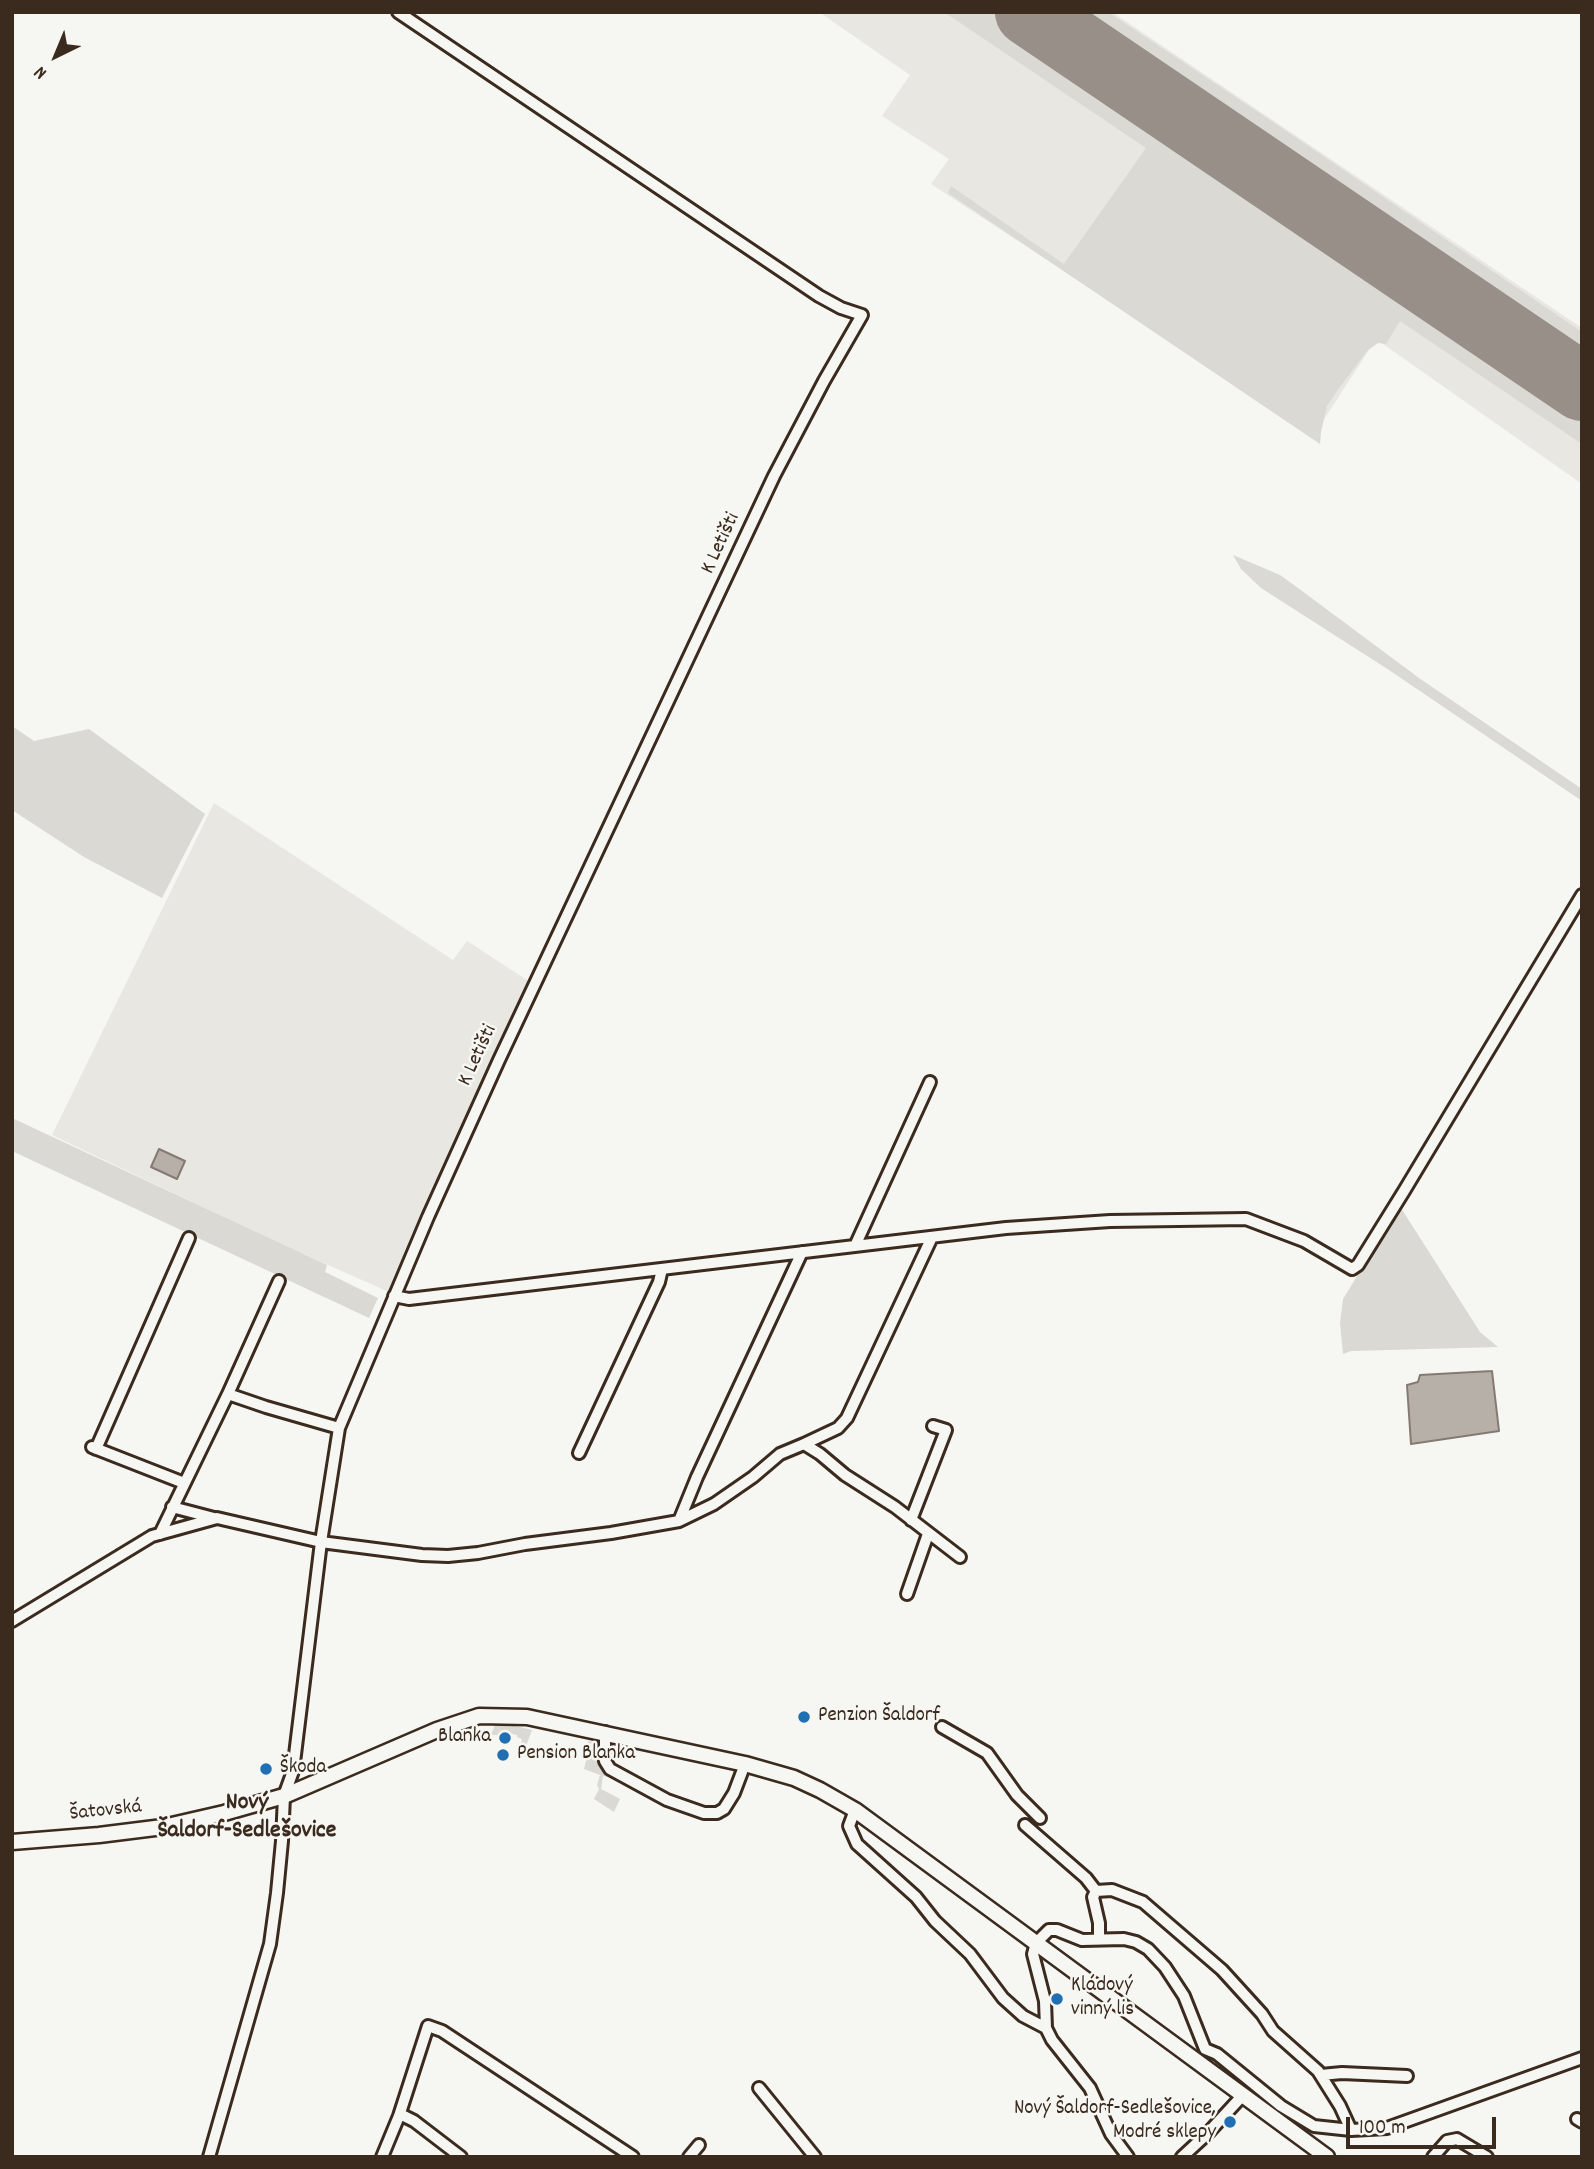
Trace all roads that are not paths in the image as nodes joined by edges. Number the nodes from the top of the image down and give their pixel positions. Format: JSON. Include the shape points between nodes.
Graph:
{"nodes":[{"id":1,"x":398,"y":12,"type":"edge"},
{"id":2,"x":1582,"y":895,"type":"edge"},
{"id":3,"x":930,"y":1082,"type":"dead end"},
{"id":4,"x":932,"y":1237,"type":"junction"},
{"id":5,"x":189,"y":1238,"type":"dead end"},
{"id":6,"x":855,"y":1246,"type":"junction"},
{"id":7,"x":802,"y":1252,"type":"junction"},
{"id":8,"x":662,"y":1269,"type":"junction"},
{"id":9,"x":279,"y":1281,"type":"dead end"},
{"id":10,"x":394,"y":1296,"type":"junction"},
{"id":11,"x":228,"y":1394,"type":"junction"},
{"id":12,"x":933,"y":1426,"type":"dead end"},
{"id":13,"x":339,"y":1427,"type":"junction"},
{"id":14,"x":804,"y":1444,"type":"junction"},
{"id":15,"x":579,"y":1453,"type":"dead end"},
{"id":16,"x":184,"y":1483,"type":"junction"},
{"id":17,"x":172,"y":1507,"type":"junction"},
{"id":18,"x":217,"y":1518,"type":"junction"},
{"id":19,"x":911,"y":1520,"type":"junction"},
{"id":20,"x":679,"y":1521,"type":"junction"},
{"id":21,"x":160,"y":1534,"type":"junction"},
{"id":22,"x":928,"y":1534,"type":"junction"},
{"id":23,"x":321,"y":1542,"type":"junction"},
{"id":24,"x":960,"y":1557,"type":"dead end"},
{"id":25,"x":907,"y":1594,"type":"dead end"},
{"id":26,"x":12,"y":1621,"type":"edge"},
{"id":27,"x":942,"y":1727,"type":"dead end"},
{"id":28,"x":604,"y":1732,"type":"junction"},
{"id":29,"x":745,"y":1764,"type":"junction"},
{"id":30,"x":284,"y":1796,"type":"junction"},
{"id":31,"x":855,"y":1810,"type":"junction"},
{"id":32,"x":1040,"y":1818,"type":"dead end"},
{"id":33,"x":1026,"y":1825,"type":"dead end"},
{"id":34,"x":12,"y":1842,"type":"edge"},
{"id":35,"x":1096,"y":1891,"type":"junction"},
{"id":36,"x":1098,"y":1939,"type":"junction"},
{"id":37,"x":1036,"y":1942,"type":"junction"},
{"id":38,"x":1046,"y":2028,"type":"junction"},
{"id":39,"x":1199,"y":2054,"type":"junction"},
{"id":40,"x":1582,"y":2058,"type":"edge"},
{"id":41,"x":1321,"y":2075,"type":"junction"},
{"id":42,"x":1407,"y":2076,"type":"dead end"},
{"id":43,"x":759,"y":2088,"type":"dead end"},
{"id":44,"x":1243,"y":2095,"type":"junction"},
{"id":45,"x":400,"y":2114,"type":"junction"},
{"id":46,"x":1350,"y":2130,"type":"junction"},
{"id":47,"x":699,"y":2145,"type":"dead end"},
{"id":48,"x":209,"y":2157,"type":"edge"},
{"id":49,"x":382,"y":2157,"type":"edge"},
{"id":50,"x":461,"y":2157,"type":"edge"},
{"id":51,"x":633,"y":2157,"type":"edge"},
{"id":52,"x":689,"y":2157,"type":"edge"},
{"id":53,"x":815,"y":2157,"type":"edge"},
{"id":54,"x":1128,"y":2157,"type":"edge"},
{"id":55,"x":1182,"y":2157,"type":"edge"},
{"id":56,"x":1327,"y":2157,"type":"edge"},
{"id":57,"x":1433,"y":2157,"type":"edge"},
{"id":58,"x":1487,"y":2157,"type":"edge"}],
"edges":[{"from":1,"to":10,"type":"street","name":"K Letišti","via":[[819,296],[862,315],[775,476],[499,1060]]},
{"from":2,"to":4,"type":"street","via":[[1359,1265],[1352,1269],[1304,1241],[1246,1219],[1110,1221]]},
{"from":3,"to":6,"type":"street"},
{"from":4,"to":6,"type":"street"},
{"from":4,"to":14,"type":"street","via":[[847,1418]]},
{"from":5,"to":16,"type":"street","via":[[93,1448]]},
{"from":6,"to":7,"type":"street"},
{"from":7,"to":8,"type":"street"},
{"from":7,"to":20,"type":"street"},
{"from":8,"to":10,"type":"street","via":[[409,1299]]},
{"from":8,"to":15,"type":"street"},
{"from":9,"to":11,"type":"street"},
{"from":10,"to":13,"type":"street"},
{"from":11,"to":13,"type":"street"},
{"from":11,"to":16,"type":"street"},
{"from":12,"to":19,"type":"street","via":[[946,1430]]},
{"from":13,"to":23,"type":"street"},
{"from":14,"to":19,"type":"street"},
{"from":14,"to":20,"type":"street","via":[[780,1454],[715,1504]]},
{"from":16,"to":17,"type":"street"},
{"from":17,"to":18,"type":"street"},
{"from":17,"to":21,"type":"street"},
{"from":18,"to":21,"type":"street"},
{"from":18,"to":23,"type":"street"},
{"from":19,"to":22,"type":"street"},
{"from":20,"to":23,"type":"street","via":[[448,1556]]},
{"from":21,"to":26,"type":"street"},
{"from":22,"to":24,"type":"street"},
{"from":22,"to":25,"type":"street"},
{"from":23,"to":30,"type":"street","via":[[293,1771]]},
{"from":27,"to":32,"type":"street","via":[[986,1753]]},
{"from":28,"to":29,"type":"main road","name":"Šatovská"},
{"from":28,"to":29,"type":"street","via":[[605,1761],[610,1769],[667,1800],[704,1813],[724,1809]]},
{"from":28,"to":30,"type":"main road","name":"Šatovská","via":[[527,1717],[479,1716]]},
{"from":29,"to":31,"type":"main road","name":"Šatovská","via":[[794,1778]]},
{"from":30,"to":34,"type":"main road","name":"Šatovská","via":[[163,1827]]},
{"from":30,"to":48,"type":"street","via":[[270,1944]]},
{"from":31,"to":37,"type":"main road","name":"Šatovská"},
{"from":31,"to":38,"type":"street","via":[[849,1826],[857,1844],[916,1897],[970,1954],[1003,1998]]},
{"from":33,"to":35,"type":"street"},
{"from":35,"to":36,"type":"street"},
{"from":35,"to":41,"type":"street","via":[[1112,1890],[1143,1902],[1222,1970],[1273,2031]]},
{"from":36,"to":37,"type":"street","via":[[1082,1940],[1049,1930]]},
{"from":36,"to":39,"type":"street","via":[[1136,1942],[1165,1968],[1184,1996]]},
{"from":37,"to":38,"type":"street","via":[[1033,1960],[1045,2001]]},
{"from":37,"to":39,"type":"main road","name":"Šatovská"},
{"from":38,"to":54,"type":"street","via":[[1090,2088],[1111,2134]]},
{"from":39,"to":44,"type":"main road","name":"Šatovská"},
{"from":39,"to":46,"type":"street","via":[[1217,2054],[1281,2106],[1314,2126]]},
{"from":40,"to":46,"type":"street","via":[[1399,2125]]},
{"from":41,"to":42,"type":"street"},
{"from":41,"to":46,"type":"street"},
{"from":43,"to":53,"type":"street"},
{"from":44,"to":55,"type":"street"},
{"from":44,"to":56,"type":"main road","name":"Šatovská"},
{"from":45,"to":49,"type":"street"},
{"from":45,"to":50,"type":"street"},
{"from":45,"to":51,"type":"street","via":[[428,2026]]},
{"from":47,"to":52,"type":"street"},
{"from":57,"to":58,"type":"street","via":[[1447,2141],[1457,2139]]}]}
